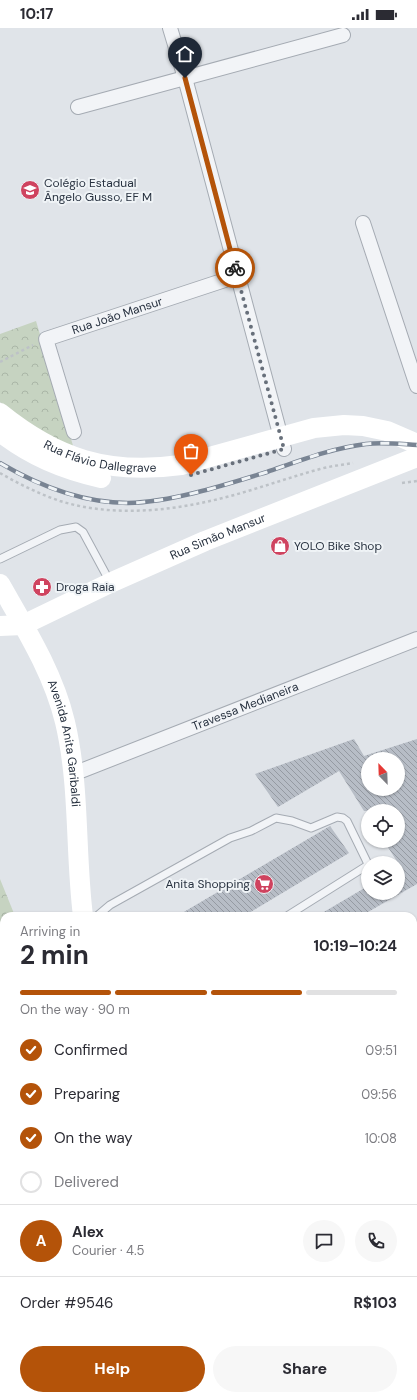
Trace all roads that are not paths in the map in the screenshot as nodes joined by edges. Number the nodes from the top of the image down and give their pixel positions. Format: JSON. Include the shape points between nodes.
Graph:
{"nodes":[{"id":1,"x":170,"y":28,"type":"edge"},
{"id":2,"x":343,"y":35,"type":"dead end"},
{"id":3,"x":185,"y":78,"type":"junction"},
{"id":4,"x":78,"y":107,"type":"dead end"},
{"id":5,"x":363,"y":223,"type":"dead end"},
{"id":6,"x":237,"y":276,"type":"junction"},
{"id":7,"x":417,"y":386,"type":"edge"},
{"id":8,"x":0,"y":413,"type":"edge"},
{"id":9,"x":0,"y":432,"type":"edge"},
{"id":10,"x":74,"y":432,"type":"dead end"},
{"id":11,"x":282,"y":443,"type":"junction"},
{"id":12,"x":417,"y":444,"type":"edge"},
{"id":13,"x":417,"y":457,"type":"edge"},
{"id":14,"x":0,"y":559,"type":"edge"},
{"id":15,"x":110,"y":583,"type":"junction"},
{"id":16,"x":0,"y":584,"type":"edge"},
{"id":17,"x":23,"y":625,"type":"junction"},
{"id":18,"x":0,"y":626,"type":"edge"},
{"id":19,"x":417,"y":639,"type":"edge"},
{"id":20,"x":73,"y":774,"type":"junction"},
{"id":21,"x":364,"y":856,"type":"edge"},
{"id":22,"x":361,"y":868,"type":"edge"},
{"id":23,"x":83,"y":912,"type":"edge"},
{"id":24,"x":102,"y":912,"type":"edge"},
{"id":25,"x":293,"y":912,"type":"edge"}],
"edges":[{"from":1,"to":3,"type":"street"},
{"from":2,"to":3,"type":"street"},
{"from":3,"to":4,"type":"street"},
{"from":3,"to":6,"type":"street"},
{"from":5,"to":7,"type":"street"},
{"from":6,"to":10,"type":"street","name":"Rua João Mansur","via":[[46,339]]},
{"from":6,"to":11,"type":"street"},
{"from":8,"to":11,"type":"main road","name":"Rua Flávio Dallegrave","via":[[15,426],[61,452],[107,466],[134,469],[181,465]]},
{"from":9,"to":11,"type":"main road","name":"Rua Flávio Dallegrave","via":[[16,444],[72,471],[129,482],[191,475]]},
{"from":11,"to":12,"type":"main road","name":"Rua Flávio Dallegrave","via":[[314,428],[344,424],[387,431]]},
{"from":11,"to":13,"type":"main road","name":"Rua Flávio Dallegrave","via":[[342,434],[363,435],[393,443]]},
{"from":13,"to":15,"type":"main road","name":"Rua Simão Mansur","via":[[205,541]]},
{"from":14,"to":15,"type":"lane","via":[[60,530],[76,527],[83,532]]},
{"from":15,"to":17,"type":"main road","name":"Rua Simão Mansur"},
{"from":16,"to":17,"type":"main road","name":"Avenida Anita Garibaldi"},
{"from":17,"to":18,"type":"main road"},
{"from":17,"to":20,"type":"main road","name":"Avenida Anita Garibaldi","via":[[57,696]]},
{"from":19,"to":20,"type":"street","name":"Travessa Medianeira"},
{"from":20,"to":23,"type":"main road","name":"Avenida Anita Garibaldi"},
{"from":21,"to":24,"type":"lane","via":[[343,818],[337,816],[311,828],[276,818],[230,838]]},
{"from":22,"to":25,"type":"lane"}]}
